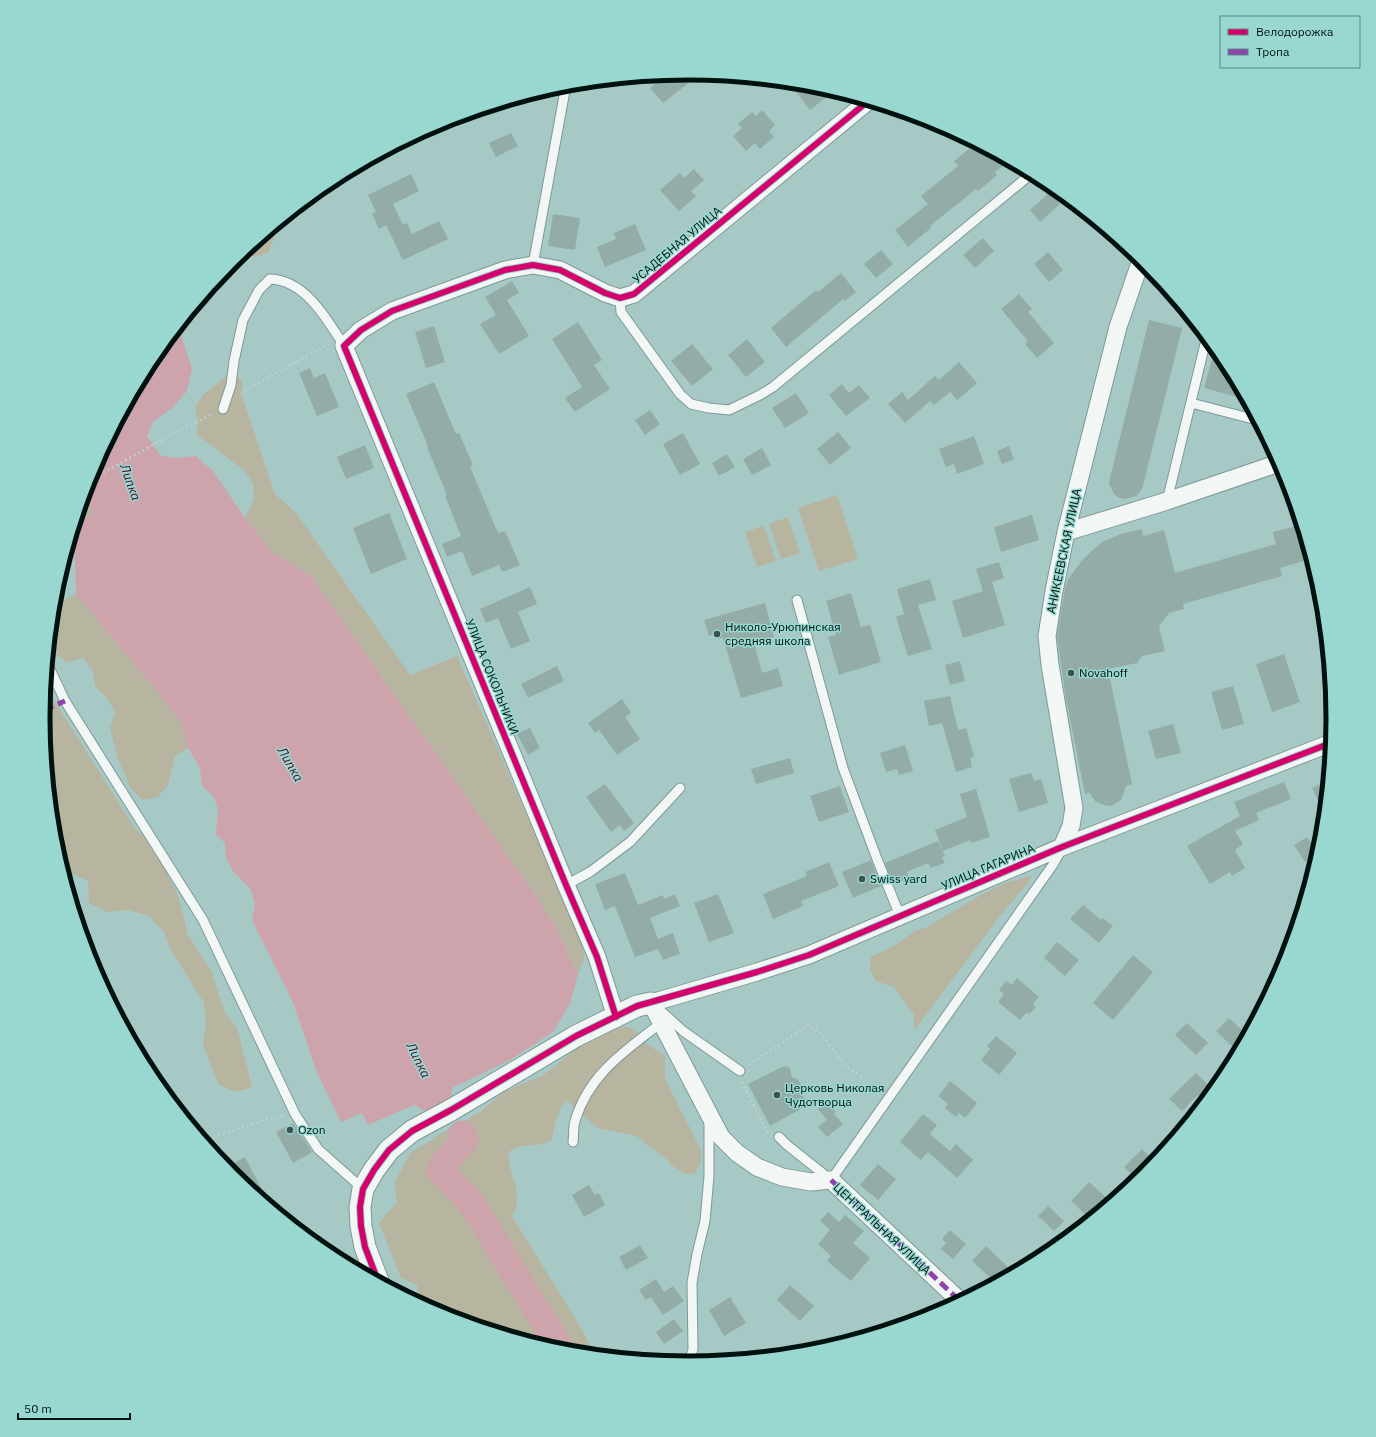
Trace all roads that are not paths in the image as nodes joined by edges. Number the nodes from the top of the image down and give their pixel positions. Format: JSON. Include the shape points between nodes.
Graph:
{"nodes":[{"id":1,"x":565,"y":93,"type":"edge"},
{"id":2,"x":863,"y":105,"type":"edge"},
{"id":3,"x":1026,"y":178,"type":"edge"},
{"id":4,"x":533,"y":265,"type":"junction"},
{"id":5,"x":1139,"y":267,"type":"edge"},
{"id":6,"x":620,"y":298,"type":"junction"},
{"id":7,"x":342,"y":343,"type":"junction"},
{"id":8,"x":1205,"y":345,"type":"edge"},
{"id":9,"x":1191,"y":403,"type":"junction"},
{"id":10,"x":223,"y":409,"type":"road end"},
{"id":11,"x":1251,"y":419,"type":"edge"},
{"id":12,"x":1273,"y":465,"type":"edge"},
{"id":13,"x":1167,"y":501,"type":"junction"},
{"id":14,"x":1066,"y":532,"type":"junction"},
{"id":15,"x":797,"y":600,"type":"dead end"},
{"id":16,"x":51,"y":672,"type":"edge"},
{"id":17,"x":1325,"y":744,"type":"edge"},
{"id":18,"x":680,"y":788,"type":"dead end"},
{"id":19,"x":1062,"y":847,"type":"junction"},
{"id":20,"x":566,"y":885,"type":"junction"},
{"id":21,"x":900,"y":916,"type":"junction"},
{"id":22,"x":651,"y":1003,"type":"junction"},
{"id":23,"x":616,"y":1016,"type":"junction"},
{"id":24,"x":661,"y":1022,"type":"junction"},
{"id":25,"x":740,"y":1071,"type":"road end"},
{"id":26,"x":709,"y":1116,"type":"junction"},
{"id":27,"x":779,"y":1137,"type":"road end"},
{"id":28,"x":573,"y":1142,"type":"dead end"},
{"id":29,"x":831,"y":1180,"type":"junction"},
{"id":30,"x":363,"y":1190,"type":"junction"},
{"id":31,"x":376,"y":1275,"type":"edge"},
{"id":32,"x":956,"y":1297,"type":"edge"},
{"id":33,"x":691,"y":1356,"type":"edge"}],
"edges":[{"from":1,"to":4,"type":"lane"},
{"from":2,"to":6,"type":"street","name":"УСАДЕБНАЯ УЛИЦА","via":[[634,294]]},
{"from":3,"to":6,"type":"lane","via":[[773,386],[729,410],[691,404],[680,394],[621,312]]},
{"from":4,"to":6,"type":"street","via":[[560,270]]},
{"from":4,"to":7,"type":"street","via":[[505,270],[392,311]]},
{"from":5,"to":14,"type":"street","name":"АНИКЕЕВСКАЯ УЛИЦА","via":[[1118,327]]},
{"from":7,"to":10,"type":"lane","via":[[322,312],[296,287],[270,279],[259,290],[244,320],[231,385]]},
{"from":7,"to":20,"type":"street","name":"УЛИЦА СОКОЛЬНИКИ"},
{"from":8,"to":9,"type":"lane"},
{"from":9,"to":11,"type":"lane"},
{"from":9,"to":13,"type":"lane"},
{"from":12,"to":13,"type":"street"},
{"from":13,"to":14,"type":"street"},
{"from":14,"to":19,"type":"street","name":"АНИКЕЕВСКАЯ УЛИЦА","via":[[1047,636],[1074,808],[1071,826]]},
{"from":15,"to":21,"type":"lane","via":[[843,768]]},
{"from":16,"to":30,"type":"lane","via":[[65,701],[203,920],[295,1114],[318,1149]]},
{"from":17,"to":19,"type":"street","name":"УЛИЦА ГАГАРИНА"},
{"from":18,"to":20,"type":"lane","via":[[630,842],[590,872]]},
{"from":19,"to":21,"type":"street","name":"УЛИЦА ГАГАРИНА"},
{"from":19,"to":29,"type":"lane","via":[[1052,866]]},
{"from":20,"to":23,"type":"street","name":"УЛИЦА СОКОЛЬНИКИ","via":[[597,957]]},
{"from":21,"to":22,"type":"street","name":"УЛИЦА ГАГАРИНА","via":[[801,957]]},
{"from":22,"to":23,"type":"street","via":[[637,1006]]},
{"from":22,"to":24,"type":"street","name":"ЦЕНТРАЛЬНАЯ УЛИЦА"},
{"from":22,"to":25,"type":"lane","via":[[683,1031]]},
{"from":23,"to":30,"type":"street","via":[[576,1036],[412,1131],[389,1150]]},
{"from":24,"to":26,"type":"street","name":"ЦЕНТРАЛЬНАЯ УЛИЦА"},
{"from":24,"to":28,"type":"lane","via":[[611,1062],[586,1093],[574,1122]]},
{"from":26,"to":29,"type":"street","name":"ЦЕНТРАЛЬНАЯ УЛИЦА","via":[[721,1137],[737,1153],[757,1167],[782,1177],[810,1182]]},
{"from":26,"to":33,"type":"lane","via":[[709,1176],[705,1221],[696,1254],[692,1283]]},
{"from":27,"to":29,"type":"lane"},
{"from":29,"to":32,"type":"street","name":"ЦЕНТРАЛЬНАЯ УЛИЦА"},
{"from":30,"to":31,"type":"street","via":[[360,1226]]}]}
